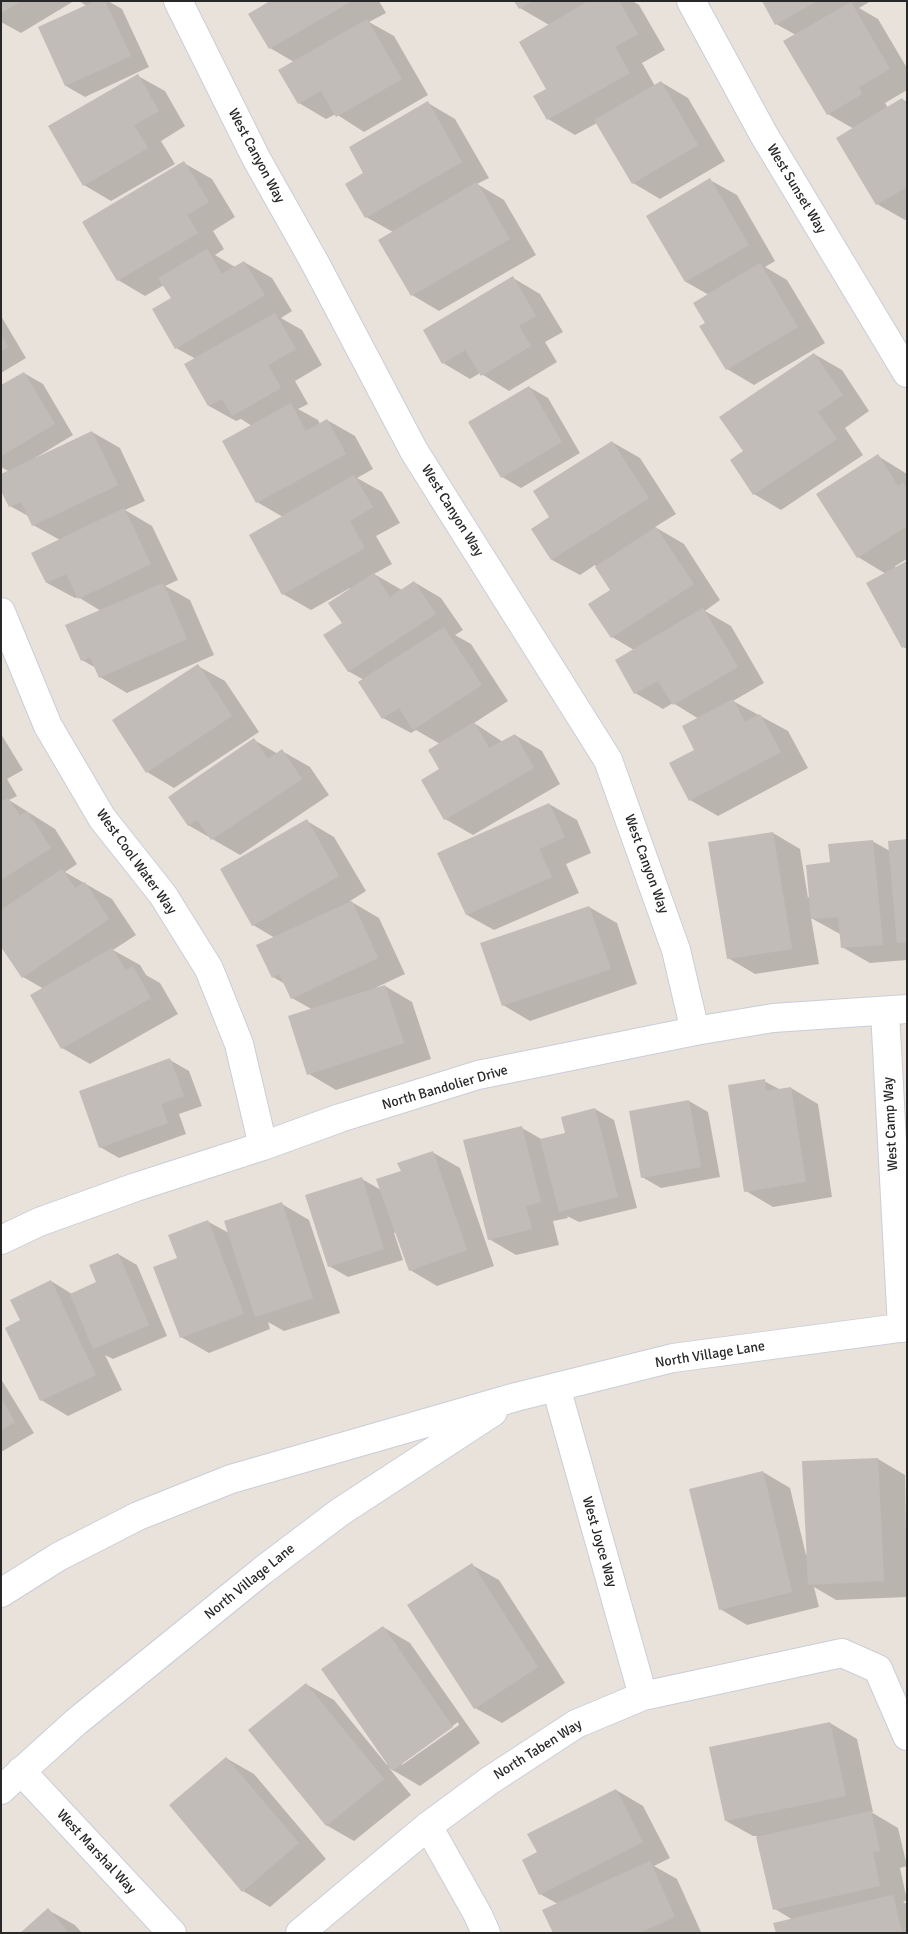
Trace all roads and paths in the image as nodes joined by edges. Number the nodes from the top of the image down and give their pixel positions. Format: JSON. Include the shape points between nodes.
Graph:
{"nodes":[{"id":1,"x":178,"y":1,"type":"edge"},
{"id":2,"x":691,"y":1,"type":"edge"},
{"id":3,"x":907,"y":373,"type":"edge"},
{"id":4,"x":1,"y":612,"type":"edge"},
{"id":5,"x":896,"y":1010,"type":"edge"},
{"id":6,"x":695,"y":1031,"type":"junction"},
{"id":7,"x":263,"y":1146,"type":"junction"},
{"id":8,"x":1,"y":1240,"type":"edge"},
{"id":9,"x":904,"y":1328,"type":"edge"},
{"id":10,"x":556,"y":1387,"type":"junction"},
{"id":11,"x":516,"y":1397,"type":"junction"},
{"id":12,"x":1,"y":1593,"type":"edge"},
{"id":13,"x":643,"y":1696,"type":"junction"},
{"id":14,"x":907,"y":1736,"type":"edge"},
{"id":15,"x":21,"y":1771,"type":"junction"},
{"id":16,"x":1,"y":1790,"type":"edge"},
{"id":17,"x":428,"y":1826,"type":"junction"},
{"id":18,"x":172,"y":1933,"type":"edge"},
{"id":19,"x":300,"y":1933,"type":"edge"},
{"id":20,"x":486,"y":1933,"type":"edge"}],
"edges":[{"from":1,"to":6,"type":"street","name":"West Canyon Way","via":[[256,158],[414,451],[608,760],[676,950]]},
{"from":2,"to":3,"type":"street","name":"West Sunset Way","via":[[764,135]]},
{"from":4,"to":7,"type":"street","name":"West Cool Water Way","via":[[48,726],[102,818],[163,895],[209,969],[239,1044]]},
{"from":5,"to":6,"type":"street","name":"North Bandolier Drive","via":[[773,1018]]},
{"from":5,"to":9,"type":"street","name":"West Camp Way"},
{"from":6,"to":7,"type":"street","name":"North Bandolier Drive","via":[[478,1075]]},
{"from":7,"to":8,"type":"street","name":"North Bandolier Drive","via":[[39,1222]]},
{"from":9,"to":10,"type":"street","name":"North Village Lane","via":[[673,1358]]},
{"from":10,"to":11,"type":"street","name":"North Village Lane"},
{"from":10,"to":13,"type":"street","name":"West Joyce Way"},
{"from":11,"to":12,"type":"street","name":"North Village Lane","via":[[231,1479],[138,1516],[58,1557]]},
{"from":11,"to":15,"type":"street","name":"North Village Lane","via":[[332,1518],[76,1722]]},
{"from":13,"to":14,"type":"street","name":"North Taben Way","via":[[842,1653],[878,1669]]},
{"from":13,"to":17,"type":"street","name":"North Taben Way","via":[[576,1724]]},
{"from":15,"to":16,"type":"street","name":"North Village Lane"},
{"from":15,"to":18,"type":"street","name":"West Marshal Way"},
{"from":17,"to":19,"type":"street","name":"North Taben Way"},
{"from":17,"to":20,"type":"street"}]}
